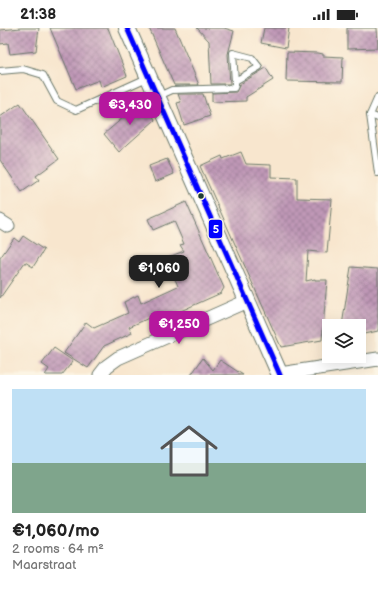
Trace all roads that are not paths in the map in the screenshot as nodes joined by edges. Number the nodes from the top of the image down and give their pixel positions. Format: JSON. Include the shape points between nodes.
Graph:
{"nodes":[{"id":1,"x":127,"y":28,"type":"edge"},
{"id":2,"x":0,"y":71,"type":"edge"},
{"id":3,"x":149,"y":78,"type":"junction"},
{"id":4,"x":235,"y":81,"type":"junction"},
{"id":5,"x":157,"y":97,"type":"junction"},
{"id":6,"x":378,"y":97,"type":"edge"},
{"id":7,"x":370,"y":115,"type":"junction"},
{"id":8,"x":378,"y":118,"type":"edge"},
{"id":9,"x":378,"y":173,"type":"edge"},
{"id":10,"x":247,"y":301,"type":"junction"},
{"id":11,"x":378,"y":359,"type":"edge"},
{"id":12,"x":100,"y":375,"type":"edge"},
{"id":13,"x":280,"y":375,"type":"edge"}],
"edges":[{"from":1,"to":3,"type":"street"},
{"from":2,"to":3,"type":"lane","via":[[23,69],[43,75],[57,101],[76,110]]},
{"from":3,"to":5,"type":"street"},
{"from":4,"to":4,"type":"lane","via":[[259,67],[252,58],[233,53]]},
{"from":4,"to":5,"type":"lane","via":[[234,88],[230,89],[172,90]]},
{"from":5,"to":10,"type":"street"},
{"from":6,"to":7,"type":"lane"},
{"from":7,"to":8,"type":"lane"},
{"from":7,"to":9,"type":"lane"},
{"from":10,"to":12,"type":"street","via":[[118,358]]},
{"from":10,"to":13,"type":"street"},
{"from":11,"to":13,"type":"street"}]}
